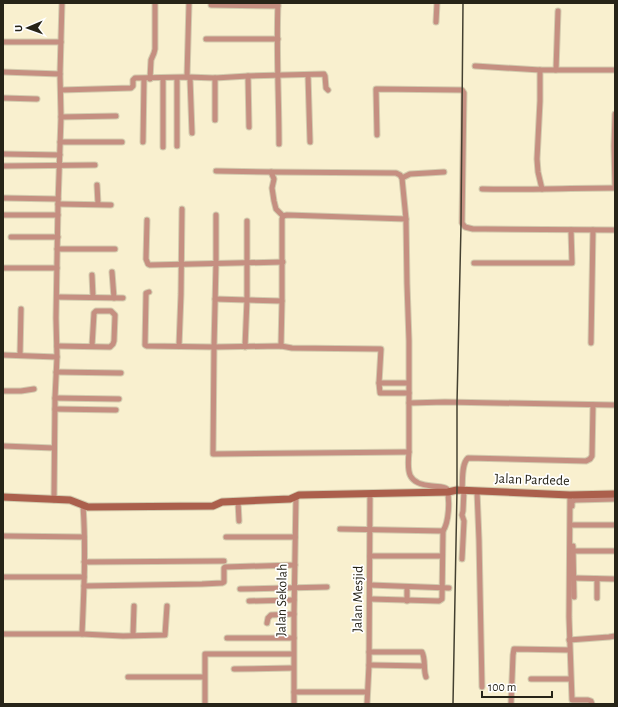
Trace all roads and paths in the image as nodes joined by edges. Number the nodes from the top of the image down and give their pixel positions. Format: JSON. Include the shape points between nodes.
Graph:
{"nodes":[{"id":1,"x":62,"y":3,"type":"edge"},
{"id":2,"x":155,"y":3,"type":"edge"},
{"id":3,"x":189,"y":3,"type":"edge"},
{"id":4,"x":437,"y":3,"type":"edge"},
{"id":5,"x":211,"y":5,"type":"dead end"},
{"id":6,"x":278,"y":5,"type":"edge"},
{"id":7,"x":558,"y":11,"type":"dead end"},
{"id":8,"x":436,"y":22,"type":"dead end"},
{"id":9,"x":206,"y":39,"type":"dead end"},
{"id":10,"x":278,"y":39,"type":"junction"},
{"id":11,"x":3,"y":42,"type":"edge"},
{"id":12,"x":61,"y":42,"type":"junction"},
{"id":13,"x":475,"y":66,"type":"dead end"},
{"id":14,"x":540,"y":70,"type":"junction"},
{"id":15,"x":556,"y":70,"type":"junction"},
{"id":16,"x":615,"y":70,"type":"edge"},
{"id":17,"x":3,"y":72,"type":"edge"},
{"id":18,"x":60,"y":74,"type":"junction"},
{"id":19,"x":308,"y":75,"type":"junction"},
{"id":20,"x":248,"y":76,"type":"junction"},
{"id":21,"x":277,"y":76,"type":"junction"},
{"id":22,"x":189,"y":77,"type":"junction"},
{"id":23,"x":163,"y":78,"type":"junction"},
{"id":24,"x":176,"y":78,"type":"junction"},
{"id":25,"x":215,"y":78,"type":"junction"},
{"id":26,"x":144,"y":79,"type":"junction"},
{"id":27,"x":150,"y":79,"type":"junction"},
{"id":28,"x":61,"y":90,"type":"junction"},
{"id":29,"x":328,"y":90,"type":"dead end"},
{"id":30,"x":3,"y":98,"type":"edge"},
{"id":31,"x":37,"y":100,"type":"dead end"},
{"id":32,"x":615,"y":114,"type":"edge"},
{"id":33,"x":116,"y":116,"type":"dead end"},
{"id":34,"x":61,"y":117,"type":"junction"},
{"id":35,"x":215,"y":120,"type":"dead end"},
{"id":36,"x":249,"y":127,"type":"dead end"},
{"id":37,"x":192,"y":133,"type":"dead end"},
{"id":38,"x":377,"y":135,"type":"dead end"},
{"id":39,"x":60,"y":142,"type":"junction"},
{"id":40,"x":122,"y":142,"type":"dead end"},
{"id":41,"x":143,"y":142,"type":"dead end"},
{"id":42,"x":310,"y":142,"type":"dead end"},
{"id":43,"x":279,"y":144,"type":"dead end"},
{"id":44,"x":176,"y":146,"type":"dead end"},
{"id":45,"x":163,"y":147,"type":"dead end"},
{"id":46,"x":3,"y":154,"type":"edge"},
{"id":47,"x":60,"y":155,"type":"junction"},
{"id":48,"x":95,"y":165,"type":"dead end"},
{"id":49,"x":3,"y":166,"type":"edge"},
{"id":50,"x":59,"y":166,"type":"junction"},
{"id":51,"x":216,"y":171,"type":"dead end"},
{"id":52,"x":271,"y":172,"type":"junction"},
{"id":53,"x":280,"y":172,"type":"junction"},
{"id":54,"x":444,"y":172,"type":"dead end"},
{"id":55,"x":402,"y":178,"type":"junction"},
{"id":56,"x":274,"y":179,"type":"junction"},
{"id":57,"x":97,"y":185,"type":"dead end"},
{"id":58,"x":615,"y":188,"type":"edge"},
{"id":59,"x":482,"y":189,"type":"dead end"},
{"id":60,"x":542,"y":189,"type":"junction"},
{"id":61,"x":3,"y":198,"type":"edge"},
{"id":62,"x":58,"y":202,"type":"junction"},
{"id":63,"x":98,"y":204,"type":"junction"},
{"id":64,"x":112,"y":204,"type":"dead end"},
{"id":65,"x":182,"y":209,"type":"dead end"},
{"id":66,"x":3,"y":215,"type":"edge"},
{"id":67,"x":58,"y":215,"type":"junction"},
{"id":68,"x":216,"y":215,"type":"dead end"},
{"id":69,"x":283,"y":216,"type":"junction"},
{"id":70,"x":406,"y":219,"type":"junction"},
{"id":71,"x":147,"y":220,"type":"dead end"},
{"id":72,"x":247,"y":221,"type":"dead end"},
{"id":73,"x":571,"y":230,"type":"junction"},
{"id":74,"x":593,"y":230,"type":"junction"},
{"id":75,"x":615,"y":230,"type":"edge"},
{"id":76,"x":11,"y":237,"type":"dead end"},
{"id":77,"x":58,"y":237,"type":"junction"},
{"id":78,"x":57,"y":249,"type":"junction"},
{"id":79,"x":115,"y":249,"type":"dead end"},
{"id":80,"x":283,"y":262,"type":"junction"},
{"id":81,"x":216,"y":263,"type":"junction"},
{"id":82,"x":247,"y":263,"type":"junction"},
{"id":83,"x":474,"y":263,"type":"dead end"},
{"id":84,"x":181,"y":264,"type":"junction"},
{"id":85,"x":3,"y":268,"type":"edge"},
{"id":86,"x":57,"y":268,"type":"junction"},
{"id":87,"x":112,"y":272,"type":"dead end"},
{"id":88,"x":92,"y":275,"type":"dead end"},
{"id":89,"x":148,"y":292,"type":"dead end"},
{"id":90,"x":57,"y":297,"type":"junction"},
{"id":91,"x":93,"y":297,"type":"junction"},
{"id":92,"x":114,"y":298,"type":"junction"},
{"id":93,"x":123,"y":298,"type":"dead end"},
{"id":94,"x":215,"y":299,"type":"junction"},
{"id":95,"x":247,"y":300,"type":"junction"},
{"id":96,"x":282,"y":301,"type":"junction"},
{"id":97,"x":21,"y":309,"type":"dead end"},
{"id":98,"x":591,"y":343,"type":"dead end"},
{"id":99,"x":57,"y":346,"type":"junction"},
{"id":100,"x":92,"y":346,"type":"junction"},
{"id":101,"x":179,"y":346,"type":"junction"},
{"id":102,"x":281,"y":346,"type":"junction"},
{"id":103,"x":214,"y":347,"type":"junction"},
{"id":104,"x":245,"y":347,"type":"junction"},
{"id":105,"x":3,"y":355,"type":"edge"},
{"id":106,"x":20,"y":355,"type":"junction"},
{"id":107,"x":57,"y":357,"type":"junction"},
{"id":108,"x":56,"y":372,"type":"junction"},
{"id":109,"x":121,"y":372,"type":"dead end"},
{"id":110,"x":379,"y":383,"type":"junction"},
{"id":111,"x":408,"y":383,"type":"junction"},
{"id":112,"x":34,"y":388,"type":"dead end"},
{"id":113,"x":3,"y":391,"type":"edge"},
{"id":114,"x":408,"y":393,"type":"junction"},
{"id":115,"x":55,"y":398,"type":"junction"},
{"id":116,"x":119,"y":399,"type":"dead end"},
{"id":117,"x":409,"y":404,"type":"junction"},
{"id":118,"x":593,"y":405,"type":"junction"},
{"id":119,"x":615,"y":405,"type":"edge"},
{"id":120,"x":55,"y":409,"type":"junction"},
{"id":121,"x":116,"y":410,"type":"dead end"},
{"id":122,"x":3,"y":446,"type":"edge"},
{"id":123,"x":54,"y":448,"type":"junction"},
{"id":124,"x":409,"y":452,"type":"junction"},
{"id":125,"x":463,"y":490,"type":"junction"},
{"id":126,"x":477,"y":491,"type":"junction"},
{"id":127,"x":448,"y":492,"type":"junction"},
{"id":128,"x":370,"y":494,"type":"junction"},
{"id":129,"x":615,"y":494,"type":"edge"},
{"id":130,"x":570,"y":495,"type":"junction"},
{"id":131,"x":296,"y":496,"type":"junction"},
{"id":132,"x":3,"y":497,"type":"edge"},
{"id":133,"x":615,"y":499,"type":"edge"},
{"id":134,"x":54,"y":500,"type":"junction"},
{"id":135,"x":238,"y":501,"type":"junction"},
{"id":136,"x":83,"y":506,"type":"junction"},
{"id":137,"x":239,"y":521,"type":"dead end"},
{"id":138,"x":573,"y":525,"type":"junction"},
{"id":139,"x":615,"y":525,"type":"edge"},
{"id":140,"x":340,"y":529,"type":"dead end"},
{"id":141,"x":370,"y":529,"type":"junction"},
{"id":142,"x":442,"y":531,"type":"junction"},
{"id":143,"x":3,"y":536,"type":"edge"},
{"id":144,"x":84,"y":537,"type":"junction"},
{"id":145,"x":226,"y":537,"type":"dead end"},
{"id":146,"x":295,"y":537,"type":"junction"},
{"id":147,"x":573,"y":551,"type":"junction"},
{"id":148,"x":615,"y":551,"type":"edge"},
{"id":149,"x":370,"y":556,"type":"junction"},
{"id":150,"x":442,"y":556,"type":"junction"},
{"id":151,"x":462,"y":559,"type":"dead end"},
{"id":152,"x":84,"y":562,"type":"junction"},
{"id":153,"x":225,"y":564,"type":"junction"},
{"id":154,"x":295,"y":565,"type":"junction"},
{"id":155,"x":3,"y":576,"type":"edge"},
{"id":156,"x":84,"y":578,"type":"junction"},
{"id":157,"x":573,"y":578,"type":"junction"},
{"id":158,"x":597,"y":579,"type":"junction"},
{"id":159,"x":615,"y":579,"type":"edge"},
{"id":160,"x":370,"y":585,"type":"junction"},
{"id":161,"x":84,"y":586,"type":"junction"},
{"id":162,"x":327,"y":587,"type":"dead end"},
{"id":163,"x":408,"y":587,"type":"junction"},
{"id":164,"x":443,"y":587,"type":"junction"},
{"id":165,"x":295,"y":588,"type":"junction"},
{"id":166,"x":450,"y":588,"type":"dead end"},
{"id":167,"x":240,"y":589,"type":"dead end"},
{"id":168,"x":574,"y":597,"type":"dead end"},
{"id":169,"x":597,"y":598,"type":"dead end"},
{"id":170,"x":370,"y":599,"type":"junction"},
{"id":171,"x":294,"y":600,"type":"junction"},
{"id":172,"x":250,"y":601,"type":"dead end"},
{"id":173,"x":407,"y":601,"type":"junction"},
{"id":174,"x":134,"y":606,"type":"dead end"},
{"id":175,"x":167,"y":606,"type":"dead end"},
{"id":176,"x":294,"y":614,"type":"junction"},
{"id":177,"x":267,"y":623,"type":"dead end"},
{"id":178,"x":3,"y":634,"type":"edge"},
{"id":179,"x":82,"y":634,"type":"junction"},
{"id":180,"x":133,"y":635,"type":"junction"},
{"id":181,"x":615,"y":636,"type":"edge"},
{"id":182,"x":227,"y":638,"type":"dead end"},
{"id":183,"x":294,"y":638,"type":"junction"},
{"id":184,"x":569,"y":640,"type":"junction"},
{"id":185,"x":569,"y":650,"type":"junction"},
{"id":186,"x":369,"y":652,"type":"junction"},
{"id":187,"x":293,"y":654,"type":"junction"},
{"id":188,"x":369,"y":665,"type":"junction"},
{"id":189,"x":424,"y":666,"type":"junction"},
{"id":190,"x":293,"y":668,"type":"junction"},
{"id":191,"x":234,"y":669,"type":"dead end"},
{"id":192,"x":128,"y":677,"type":"dead end"},
{"id":193,"x":204,"y":677,"type":"junction"},
{"id":194,"x":426,"y":677,"type":"dead end"},
{"id":195,"x":531,"y":679,"type":"dead end"},
{"id":196,"x":570,"y":679,"type":"junction"},
{"id":197,"x":482,"y":687,"type":"dead end"},
{"id":198,"x":294,"y":692,"type":"junction"},
{"id":199,"x":367,"y":692,"type":"junction"},
{"id":200,"x":570,"y":702,"type":"edge"},
{"id":201,"x":205,"y":704,"type":"edge"},
{"id":202,"x":294,"y":704,"type":"edge"},
{"id":203,"x":367,"y":704,"type":"edge"},
{"id":204,"x":511,"y":704,"type":"edge"},
{"id":205,"x":592,"y":704,"type":"edge"}],
"edges":[{"from":1,"to":12,"type":"street"},
{"from":2,"to":27,"type":"street","via":[[155,49],[151,60]]},
{"from":3,"to":22,"type":"street"},
{"from":4,"to":8,"type":"street"},
{"from":5,"to":6,"type":"street"},
{"from":6,"to":10,"type":"street"},
{"from":7,"to":15,"type":"street"},
{"from":9,"to":10,"type":"street"},
{"from":10,"to":21,"type":"street"},
{"from":11,"to":12,"type":"street"},
{"from":12,"to":18,"type":"street"},
{"from":13,"to":14,"type":"street"},
{"from":14,"to":15,"type":"street"},
{"from":14,"to":60,"type":"street","via":[[537,159]]},
{"from":15,"to":16,"type":"street"},
{"from":17,"to":18,"type":"street"},
{"from":18,"to":28,"type":"street"},
{"from":19,"to":21,"type":"street"},
{"from":19,"to":29,"type":"street","via":[[324,74]]},
{"from":19,"to":42,"type":"street"},
{"from":20,"to":21,"type":"street"},
{"from":20,"to":25,"type":"street"},
{"from":20,"to":36,"type":"street"},
{"from":21,"to":43,"type":"street"},
{"from":22,"to":24,"type":"street"},
{"from":22,"to":25,"type":"street"},
{"from":22,"to":37,"type":"street"},
{"from":23,"to":24,"type":"street"},
{"from":23,"to":27,"type":"street"},
{"from":23,"to":45,"type":"street"},
{"from":24,"to":44,"type":"street"},
{"from":25,"to":35,"type":"street"},
{"from":26,"to":27,"type":"street"},
{"from":26,"to":28,"type":"street","via":[[134,79],[131,88]]},
{"from":26,"to":41,"type":"street"},
{"from":28,"to":34,"type":"street"},
{"from":30,"to":31,"type":"street"},
{"from":32,"to":58,"type":"street"},
{"from":33,"to":34,"type":"street"},
{"from":34,"to":39,"type":"street"},
{"from":38,"to":73,"type":"street","via":[[376,89],[462,90],[463,225],[468,228],[485,229]]},
{"from":39,"to":40,"type":"street"},
{"from":39,"to":47,"type":"street"},
{"from":46,"to":47,"type":"street"},
{"from":47,"to":50,"type":"street"},
{"from":48,"to":50,"type":"street"},
{"from":49,"to":50,"type":"street"},
{"from":50,"to":62,"type":"street"},
{"from":51,"to":52,"type":"street"},
{"from":52,"to":53,"type":"street"},
{"from":52,"to":56,"type":"street"},
{"from":53,"to":55,"type":"street","via":[[396,173]]},
{"from":53,"to":56,"type":"street"},
{"from":54,"to":55,"type":"street","via":[[410,174]]},
{"from":55,"to":70,"type":"street"},
{"from":56,"to":69,"type":"street","via":[[274,201],[276,209]]},
{"from":57,"to":63,"type":"street"},
{"from":58,"to":60,"type":"street"},
{"from":59,"to":60,"type":"street"},
{"from":61,"to":62,"type":"street"},
{"from":62,"to":63,"type":"street"},
{"from":62,"to":67,"type":"street"},
{"from":63,"to":64,"type":"street"},
{"from":65,"to":84,"type":"street"},
{"from":66,"to":67,"type":"street"},
{"from":67,"to":77,"type":"street"},
{"from":68,"to":81,"type":"street"},
{"from":69,"to":70,"type":"street"},
{"from":69,"to":80,"type":"street"},
{"from":70,"to":111,"type":"street"},
{"from":71,"to":84,"type":"street","via":[[148,264]]},
{"from":72,"to":82,"type":"street"},
{"from":73,"to":74,"type":"street"},
{"from":73,"to":83,"type":"street","via":[[572,262]]},
{"from":74,"to":75,"type":"street"},
{"from":74,"to":98,"type":"street"},
{"from":76,"to":77,"type":"street"},
{"from":77,"to":78,"type":"street"},
{"from":78,"to":79,"type":"street"},
{"from":78,"to":86,"type":"street"},
{"from":80,"to":82,"type":"street"},
{"from":80,"to":96,"type":"street"},
{"from":81,"to":82,"type":"street"},
{"from":81,"to":84,"type":"street"},
{"from":81,"to":94,"type":"street"},
{"from":82,"to":95,"type":"street"},
{"from":84,"to":101,"type":"street"},
{"from":85,"to":86,"type":"street"},
{"from":86,"to":90,"type":"street"},
{"from":87,"to":92,"type":"street"},
{"from":88,"to":91,"type":"street"},
{"from":89,"to":101,"type":"street","via":[[144,345]]},
{"from":90,"to":91,"type":"street"},
{"from":90,"to":99,"type":"street"},
{"from":91,"to":92,"type":"street"},
{"from":92,"to":93,"type":"street"},
{"from":94,"to":95,"type":"street"},
{"from":94,"to":103,"type":"street"},
{"from":95,"to":96,"type":"street"},
{"from":95,"to":104,"type":"street"},
{"from":96,"to":102,"type":"street"},
{"from":97,"to":106,"type":"street"},
{"from":99,"to":100,"type":"street"},
{"from":99,"to":107,"type":"street"},
{"from":100,"to":100,"type":"street","via":[[110,347],[113,344],[115,315],[111,311],[94,313]]},
{"from":101,"to":103,"type":"street"},
{"from":102,"to":104,"type":"street"},
{"from":102,"to":110,"type":"street","via":[[381,349]]},
{"from":103,"to":104,"type":"street"},
{"from":103,"to":124,"type":"street","via":[[213,454]]},
{"from":105,"to":106,"type":"street"},
{"from":106,"to":107,"type":"street"},
{"from":107,"to":108,"type":"street"},
{"from":108,"to":109,"type":"street"},
{"from":108,"to":115,"type":"street"},
{"from":110,"to":111,"type":"street"},
{"from":110,"to":114,"type":"street","via":[[380,393]]},
{"from":111,"to":114,"type":"street"},
{"from":112,"to":113,"type":"street"},
{"from":114,"to":117,"type":"street"},
{"from":115,"to":116,"type":"street"},
{"from":115,"to":120,"type":"street"},
{"from":117,"to":118,"type":"street","via":[[445,402]]},
{"from":117,"to":124,"type":"street"},
{"from":118,"to":119,"type":"street"},
{"from":118,"to":125,"type":"street","via":[[590,460],[468,458],[463,466]]},
{"from":120,"to":121,"type":"street"},
{"from":120,"to":123,"type":"street"},
{"from":122,"to":123,"type":"street"},
{"from":123,"to":134,"type":"street"},
{"from":124,"to":127,"type":"street","via":[[408,469],[413,479],[427,486],[444,487]]},
{"from":125,"to":126,"type":"street","name":"Jalan Pardede"},
{"from":125,"to":127,"type":"street","name":"Jalan Pardede"},
{"from":125,"to":151,"type":"street"},
{"from":126,"to":130,"type":"street","name":"Jalan Pardede"},
{"from":126,"to":197,"type":"street"},
{"from":127,"to":128,"type":"street","name":"Jalan Pardede"},
{"from":127,"to":142,"type":"street","via":[[446,525]]},
{"from":128,"to":131,"type":"street","name":"Jalan Pardede"},
{"from":128,"to":141,"type":"street","name":"Jalan Mesjid"},
{"from":129,"to":130,"type":"street","name":"Jalan Pardede"},
{"from":130,"to":184,"type":"street"},
{"from":131,"to":135,"type":"street","name":"Jalan Pardede","via":[[290,499]]},
{"from":131,"to":146,"type":"street","name":"Jalan Sekolah"},
{"from":132,"to":134,"type":"street","name":"Jalan Pardede"},
{"from":133,"to":138,"type":"street","via":[[574,500]]},
{"from":134,"to":136,"type":"street","name":"Jalan Pardede","via":[[70,500]]},
{"from":135,"to":136,"type":"street","name":"Jalan Pardede","via":[[222,502],[213,506]]},
{"from":135,"to":137,"type":"street"},
{"from":136,"to":144,"type":"street"},
{"from":138,"to":139,"type":"street"},
{"from":138,"to":147,"type":"street"},
{"from":140,"to":141,"type":"street"},
{"from":141,"to":142,"type":"street"},
{"from":141,"to":149,"type":"street","name":"Jalan Mesjid"},
{"from":142,"to":150,"type":"street"},
{"from":143,"to":144,"type":"street"},
{"from":144,"to":152,"type":"street"},
{"from":145,"to":146,"type":"street"},
{"from":146,"to":154,"type":"street","name":"Jalan Sekolah"},
{"from":147,"to":148,"type":"street"},
{"from":147,"to":157,"type":"street"},
{"from":149,"to":150,"type":"street"},
{"from":149,"to":160,"type":"street","name":"Jalan Mesjid"},
{"from":150,"to":164,"type":"street"},
{"from":152,"to":153,"type":"street"},
{"from":152,"to":156,"type":"street"},
{"from":153,"to":154,"type":"street"},
{"from":153,"to":161,"type":"street","via":[[222,583]]},
{"from":154,"to":165,"type":"street","name":"Jalan Sekolah"},
{"from":155,"to":156,"type":"street"},
{"from":156,"to":161,"type":"street"},
{"from":157,"to":158,"type":"street"},
{"from":157,"to":168,"type":"street"},
{"from":158,"to":159,"type":"street"},
{"from":158,"to":169,"type":"street"},
{"from":160,"to":163,"type":"street"},
{"from":160,"to":170,"type":"street","name":"Jalan Mesjid"},
{"from":161,"to":179,"type":"street"},
{"from":162,"to":165,"type":"street"},
{"from":163,"to":164,"type":"street"},
{"from":163,"to":173,"type":"street"},
{"from":164,"to":166,"type":"street"},
{"from":164,"to":173,"type":"street","via":[[441,601]]},
{"from":165,"to":167,"type":"street"},
{"from":165,"to":171,"type":"street","name":"Jalan Sekolah"},
{"from":170,"to":173,"type":"street"},
{"from":170,"to":186,"type":"street","name":"Jalan Mesjid"},
{"from":171,"to":172,"type":"street"},
{"from":171,"to":176,"type":"street","name":"Jalan Sekolah"},
{"from":174,"to":180,"type":"street"},
{"from":175,"to":180,"type":"street","via":[[166,635]]},
{"from":176,"to":177,"type":"street","via":[[272,615]]},
{"from":176,"to":183,"type":"street","name":"Jalan Sekolah"},
{"from":178,"to":179,"type":"street"},
{"from":179,"to":180,"type":"street"},
{"from":181,"to":184,"type":"street"},
{"from":182,"to":183,"type":"street"},
{"from":183,"to":187,"type":"street","name":"Jalan Sekolah"},
{"from":184,"to":185,"type":"street"},
{"from":185,"to":196,"type":"street"},
{"from":185,"to":204,"type":"street","via":[[514,649]]},
{"from":186,"to":188,"type":"street","name":"Jalan Mesjid"},
{"from":186,"to":189,"type":"street","via":[[421,652],[424,654]]},
{"from":187,"to":190,"type":"street","name":"Jalan Sekolah"},
{"from":187,"to":193,"type":"street","via":[[205,654]]},
{"from":188,"to":189,"type":"street"},
{"from":188,"to":199,"type":"street","name":"Jalan Mesjid"},
{"from":189,"to":194,"type":"street"},
{"from":190,"to":191,"type":"street"},
{"from":190,"to":198,"type":"street","name":"Jalan Sekolah"},
{"from":192,"to":193,"type":"street"},
{"from":193,"to":201,"type":"street"},
{"from":195,"to":196,"type":"street"},
{"from":196,"to":200,"type":"street"},
{"from":198,"to":199,"type":"street"},
{"from":198,"to":202,"type":"street","name":"Jalan Sekolah"},
{"from":199,"to":203,"type":"street","name":"Jalan Mesjid"},
{"from":200,"to":205,"type":"street","via":[[588,700]]}]}
